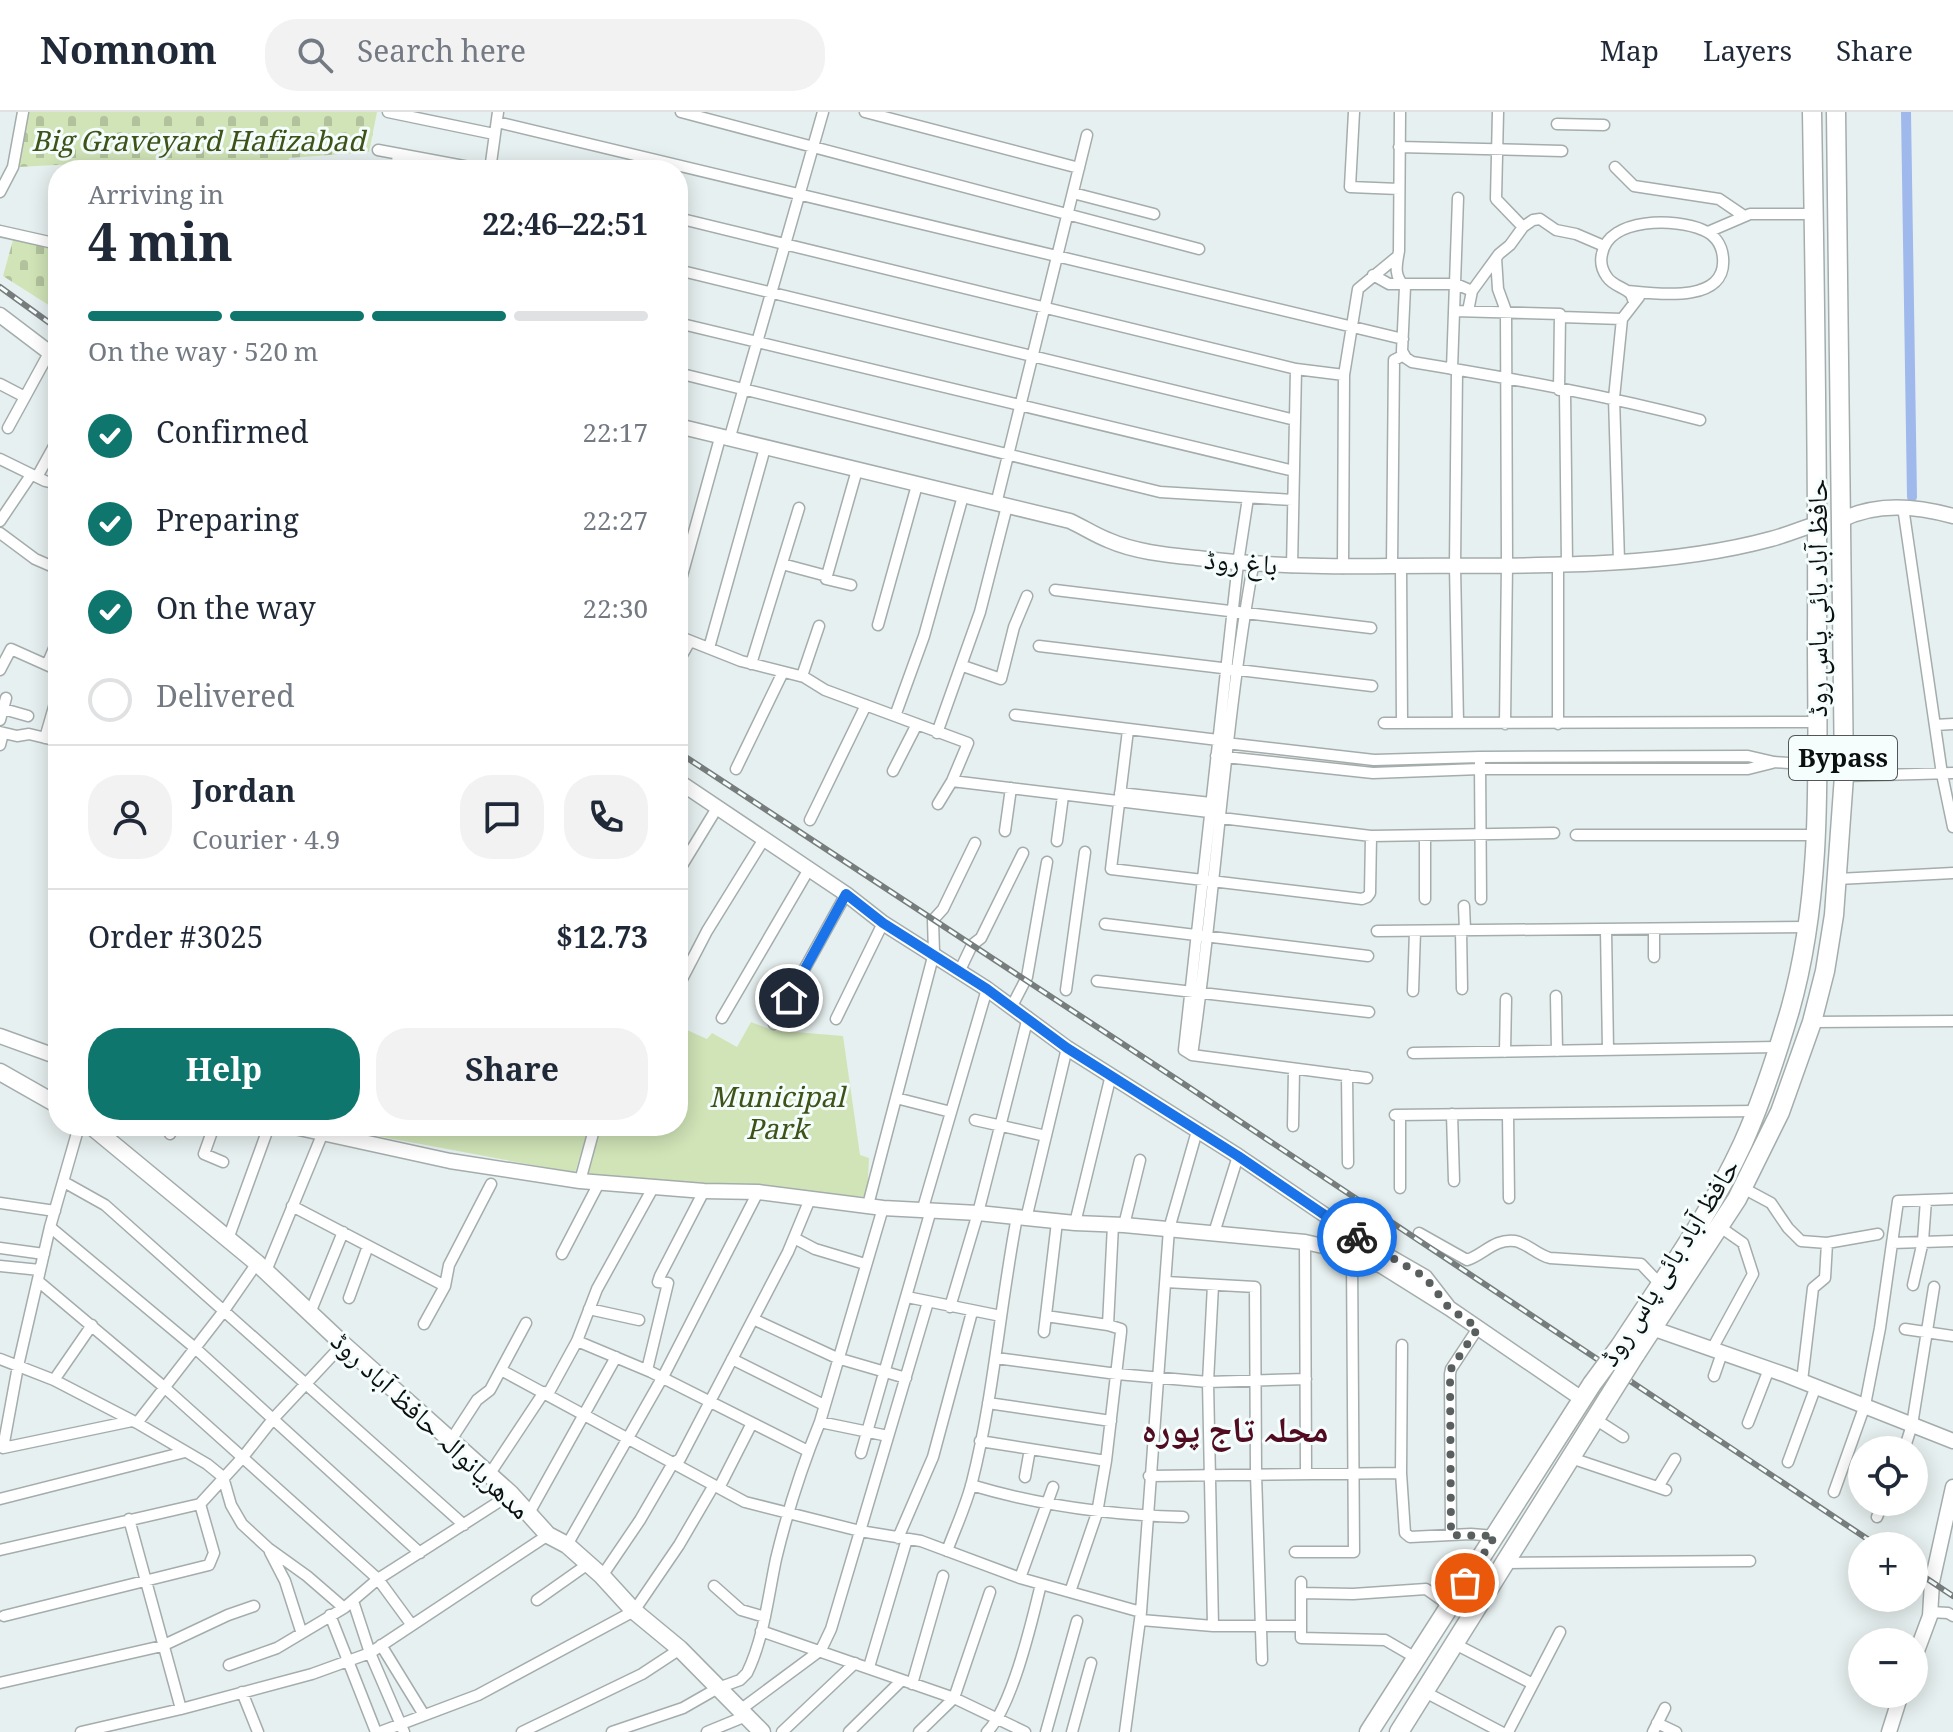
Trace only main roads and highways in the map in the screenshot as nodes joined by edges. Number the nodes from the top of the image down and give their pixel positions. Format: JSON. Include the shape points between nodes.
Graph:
{"nodes":[{"id":1,"x":1812,"y":112,"type":"edge"},
{"id":2,"x":1836,"y":112,"type":"edge"},
{"id":3,"x":0,"y":1072,"type":"edge"},
{"id":4,"x":48,"y":1099,"type":"edge"},
{"id":5,"x":103,"y":1136,"type":"edge"},
{"id":6,"x":1644,"y":1325,"type":"junction"},
{"id":7,"x":1627,"y":1351,"type":"junction"},
{"id":8,"x":762,"y":1732,"type":"edge"},
{"id":9,"x":1369,"y":1732,"type":"edge"},
{"id":10,"x":1399,"y":1732,"type":"edge"}],
"edges":[{"from":1,"to":6,"type":"highway","name":"حافظ آباد بائی پاس روڈ","number":"Bypass","via":[[1817,765],[1808,927],[1789,1012],[1757,1111]]},
{"from":2,"to":6,"type":"highway","name":"حافظ آباد بائی پاس روڈ","number":"Bypass","via":[[1844,776],[1838,879],[1825,971],[1780,1112],[1743,1188],[1720,1227]]},
{"from":3,"to":4,"type":"main road"},
{"from":5,"to":8,"type":"main road","name":"مدھریانوالہ حافظ آباد روڈ","via":[[261,1267],[511,1494],[548,1535],[602,1576]]},
{"from":6,"to":7,"type":"highway","name":"حافظ آباد بائی پاس روڈ","number":"Bypass"},
{"from":7,"to":9,"type":"highway","name":"حافظ آباد بائی پاس روڈ","number":"Bypass","bridge":true,"via":[[1587,1392]]},
{"from":7,"to":10,"type":"highway","name":"حافظ آباد بائی پاس روڈ","number":"Bypass","bridge":true,"via":[[1608,1398]]}]}
